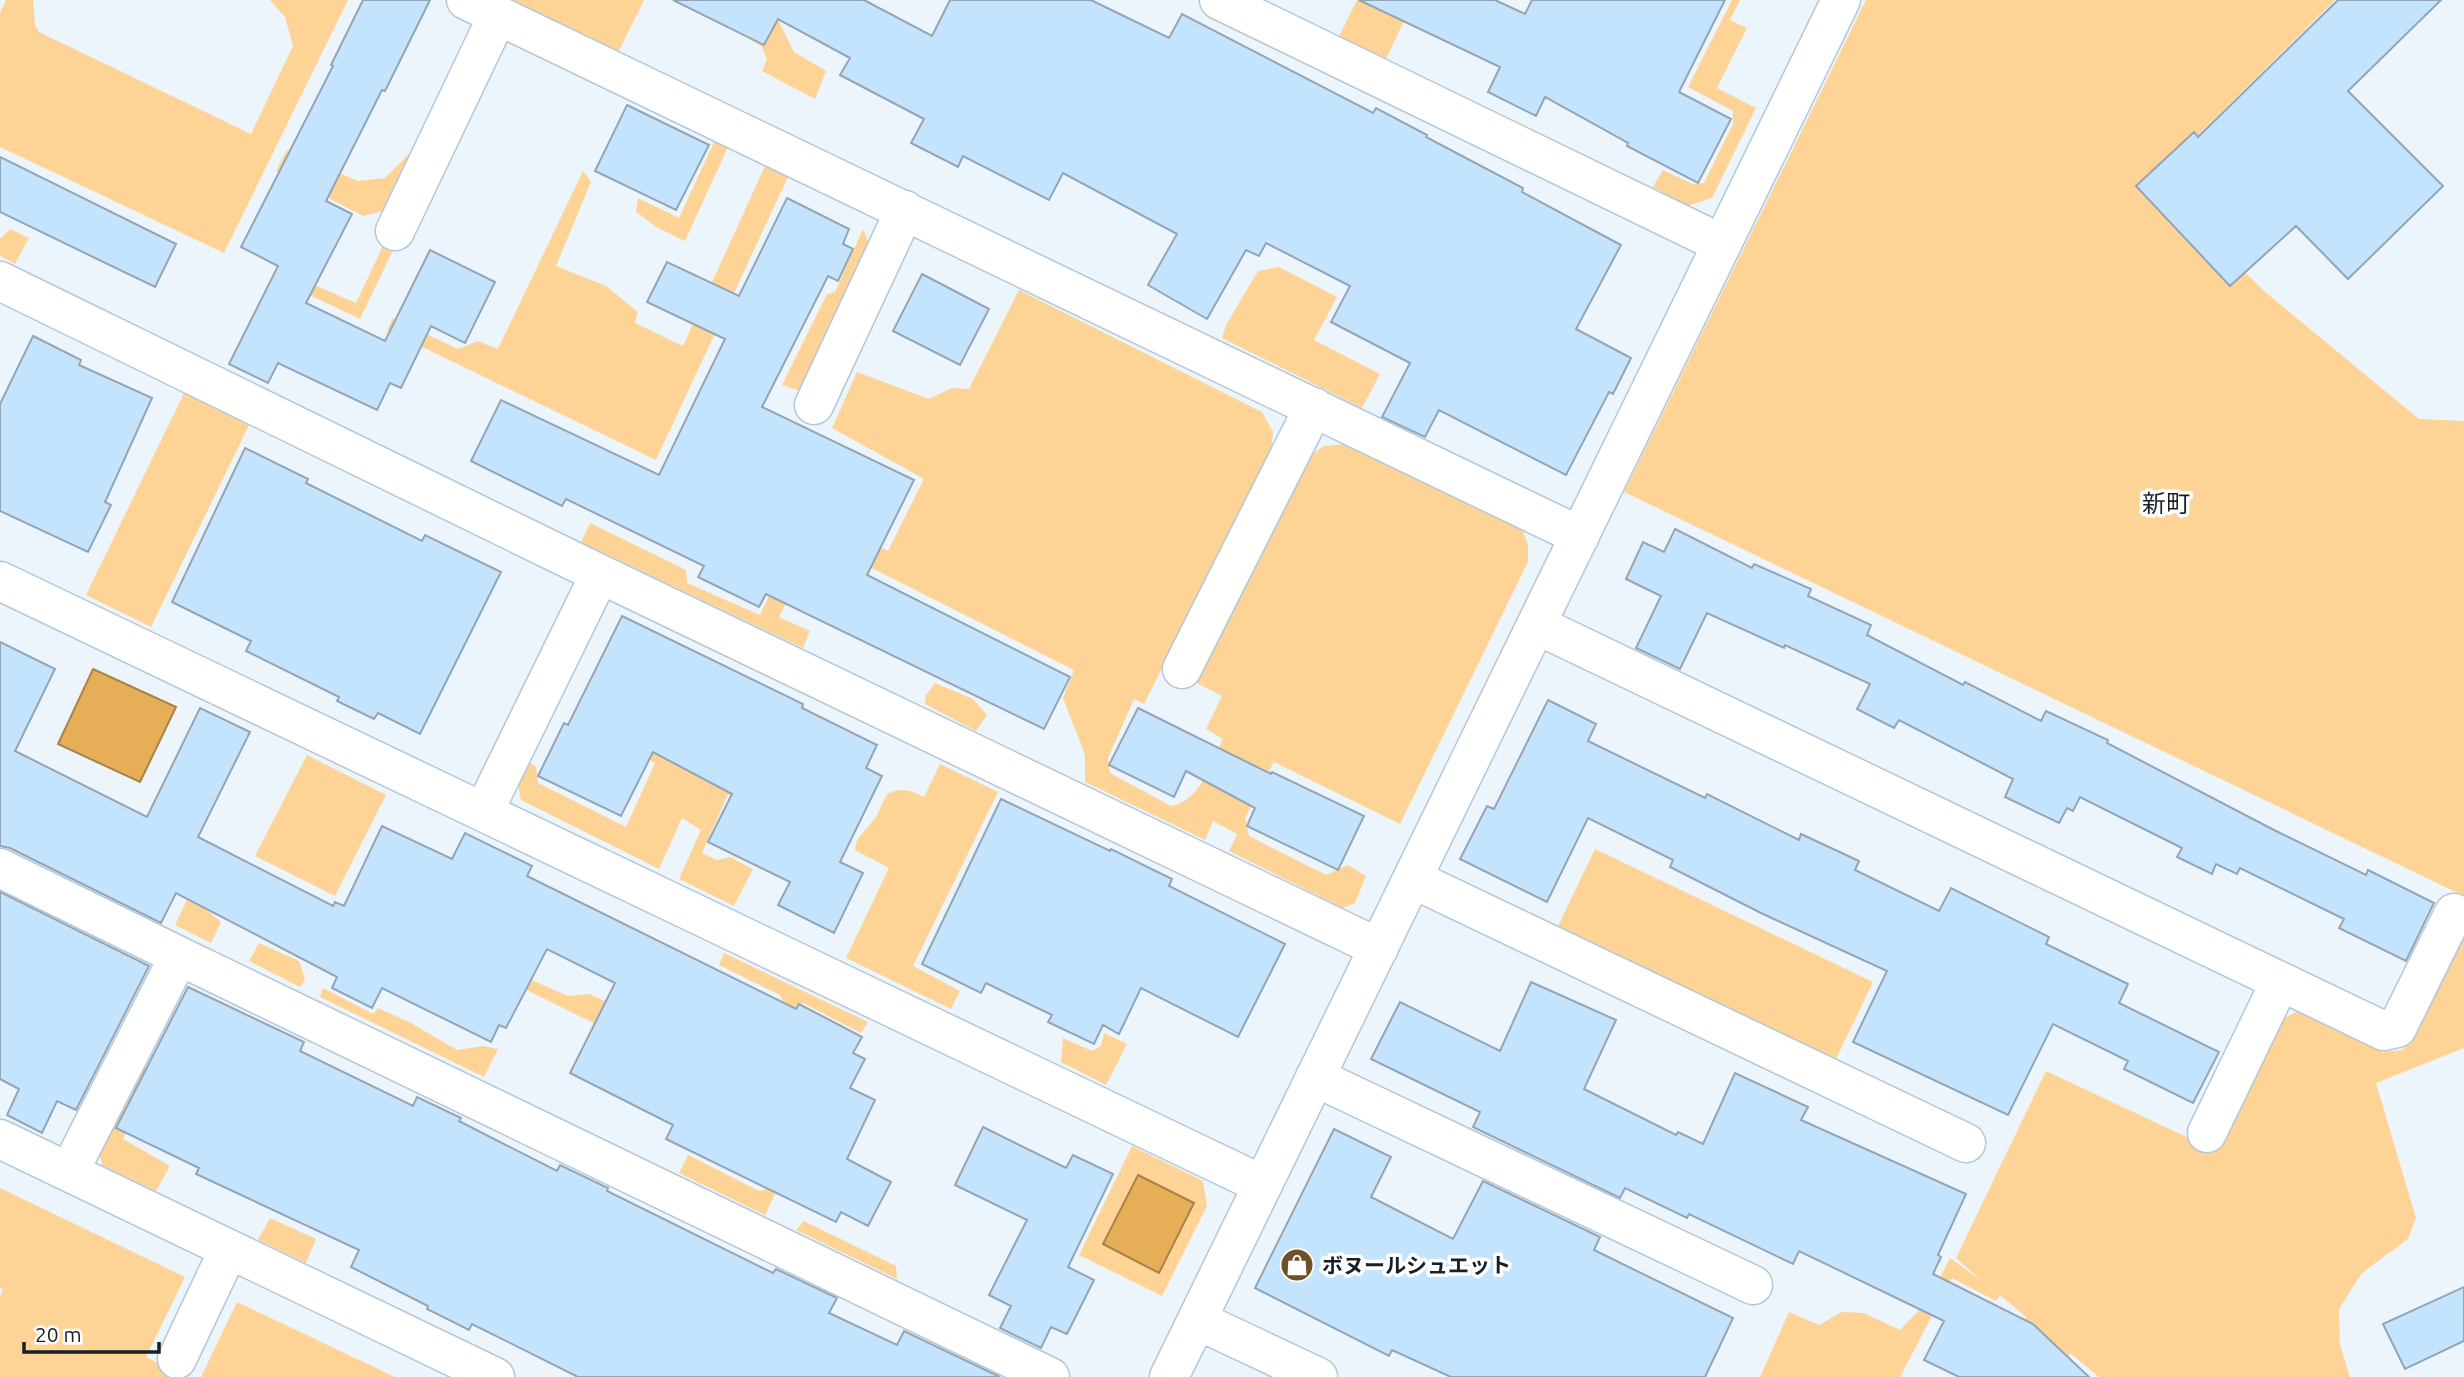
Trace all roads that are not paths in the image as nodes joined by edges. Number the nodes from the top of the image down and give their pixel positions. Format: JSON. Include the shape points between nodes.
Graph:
{"nodes":[{"id":1,"x":1219,"y":0,"type":"edge"},
{"id":2,"x":1830,"y":4,"type":"edge"},
{"id":3,"x":482,"y":8,"type":"edge"},
{"id":4,"x":905,"y":211,"type":"junction"},
{"id":5,"x":395,"y":231,"type":"dead end"},
{"id":6,"x":1722,"y":244,"type":"junction"},
{"id":7,"x":0,"y":281,"type":"edge"},
{"id":8,"x":814,"y":405,"type":"dead end"},
{"id":9,"x":1314,"y":407,"type":"junction"},
{"id":10,"x":1580,"y":536,"type":"junction"},
{"id":11,"x":600,"y":573,"type":"junction"},
{"id":12,"x":0,"y":581,"type":"edge"},
{"id":13,"x":1537,"y":625,"type":"junction"},
{"id":14,"x":1182,"y":669,"type":"dead end"},
{"id":15,"x":484,"y":811,"type":"junction"},
{"id":16,"x":0,"y":868,"type":"edge"},
{"id":17,"x":1412,"y":879,"type":"junction"},
{"id":18,"x":2454,"y":913,"type":"dead end"},
{"id":19,"x":1379,"y":948,"type":"junction"},
{"id":20,"x":179,"y":956,"type":"junction"},
{"id":21,"x":2280,"y":982,"type":"junction"},
{"id":22,"x":1315,"y":1077,"type":"junction"},
{"id":23,"x":2207,"y":1133,"type":"dead end"},
{"id":24,"x":0,"y":1139,"type":"edge"},
{"id":25,"x":1965,"y":1143,"type":"dead end"},
{"id":26,"x":69,"y":1172,"type":"junction"},
{"id":27,"x":1263,"y":1185,"type":"junction"},
{"id":28,"x":229,"y":1249,"type":"junction"},
{"id":29,"x":1753,"y":1285,"type":"dead end"},
{"id":30,"x":1197,"y":1320,"type":"junction"},
{"id":31,"x":177,"y":1359,"type":"dead end"},
{"id":32,"x":495,"y":1377,"type":"edge"},
{"id":33,"x":1050,"y":1377,"type":"edge"},
{"id":34,"x":1169,"y":1377,"type":"edge"},
{"id":35,"x":1318,"y":1377,"type":"edge"}],
"edges":[{"from":1,"to":6,"type":"street"},
{"from":2,"to":6,"type":"street"},
{"from":3,"to":4,"type":"street"},
{"from":3,"to":5,"type":"street"},
{"from":4,"to":8,"type":"street"},
{"from":4,"to":9,"type":"street"},
{"from":6,"to":10,"type":"street"},
{"from":7,"to":11,"type":"street"},
{"from":9,"to":10,"type":"street"},
{"from":9,"to":14,"type":"street"},
{"from":10,"to":13,"type":"street"},
{"from":11,"to":15,"type":"street"},
{"from":11,"to":19,"type":"street"},
{"from":12,"to":15,"type":"street"},
{"from":13,"to":17,"type":"street"},
{"from":13,"to":21,"type":"street"},
{"from":15,"to":27,"type":"street"},
{"from":16,"to":20,"type":"street"},
{"from":17,"to":19,"type":"street"},
{"from":17,"to":25,"type":"street"},
{"from":18,"to":21,"type":"street","via":[[2397,1028],[2384,1031]]},
{"from":19,"to":22,"type":"street"},
{"from":20,"to":26,"type":"street"},
{"from":20,"to":33,"type":"street"},
{"from":21,"to":23,"type":"street"},
{"from":22,"to":27,"type":"street"},
{"from":22,"to":29,"type":"street"},
{"from":24,"to":26,"type":"street"},
{"from":26,"to":28,"type":"street"},
{"from":27,"to":30,"type":"street"},
{"from":28,"to":31,"type":"street"},
{"from":28,"to":32,"type":"street"},
{"from":30,"to":34,"type":"street"},
{"from":30,"to":35,"type":"street"}]}
